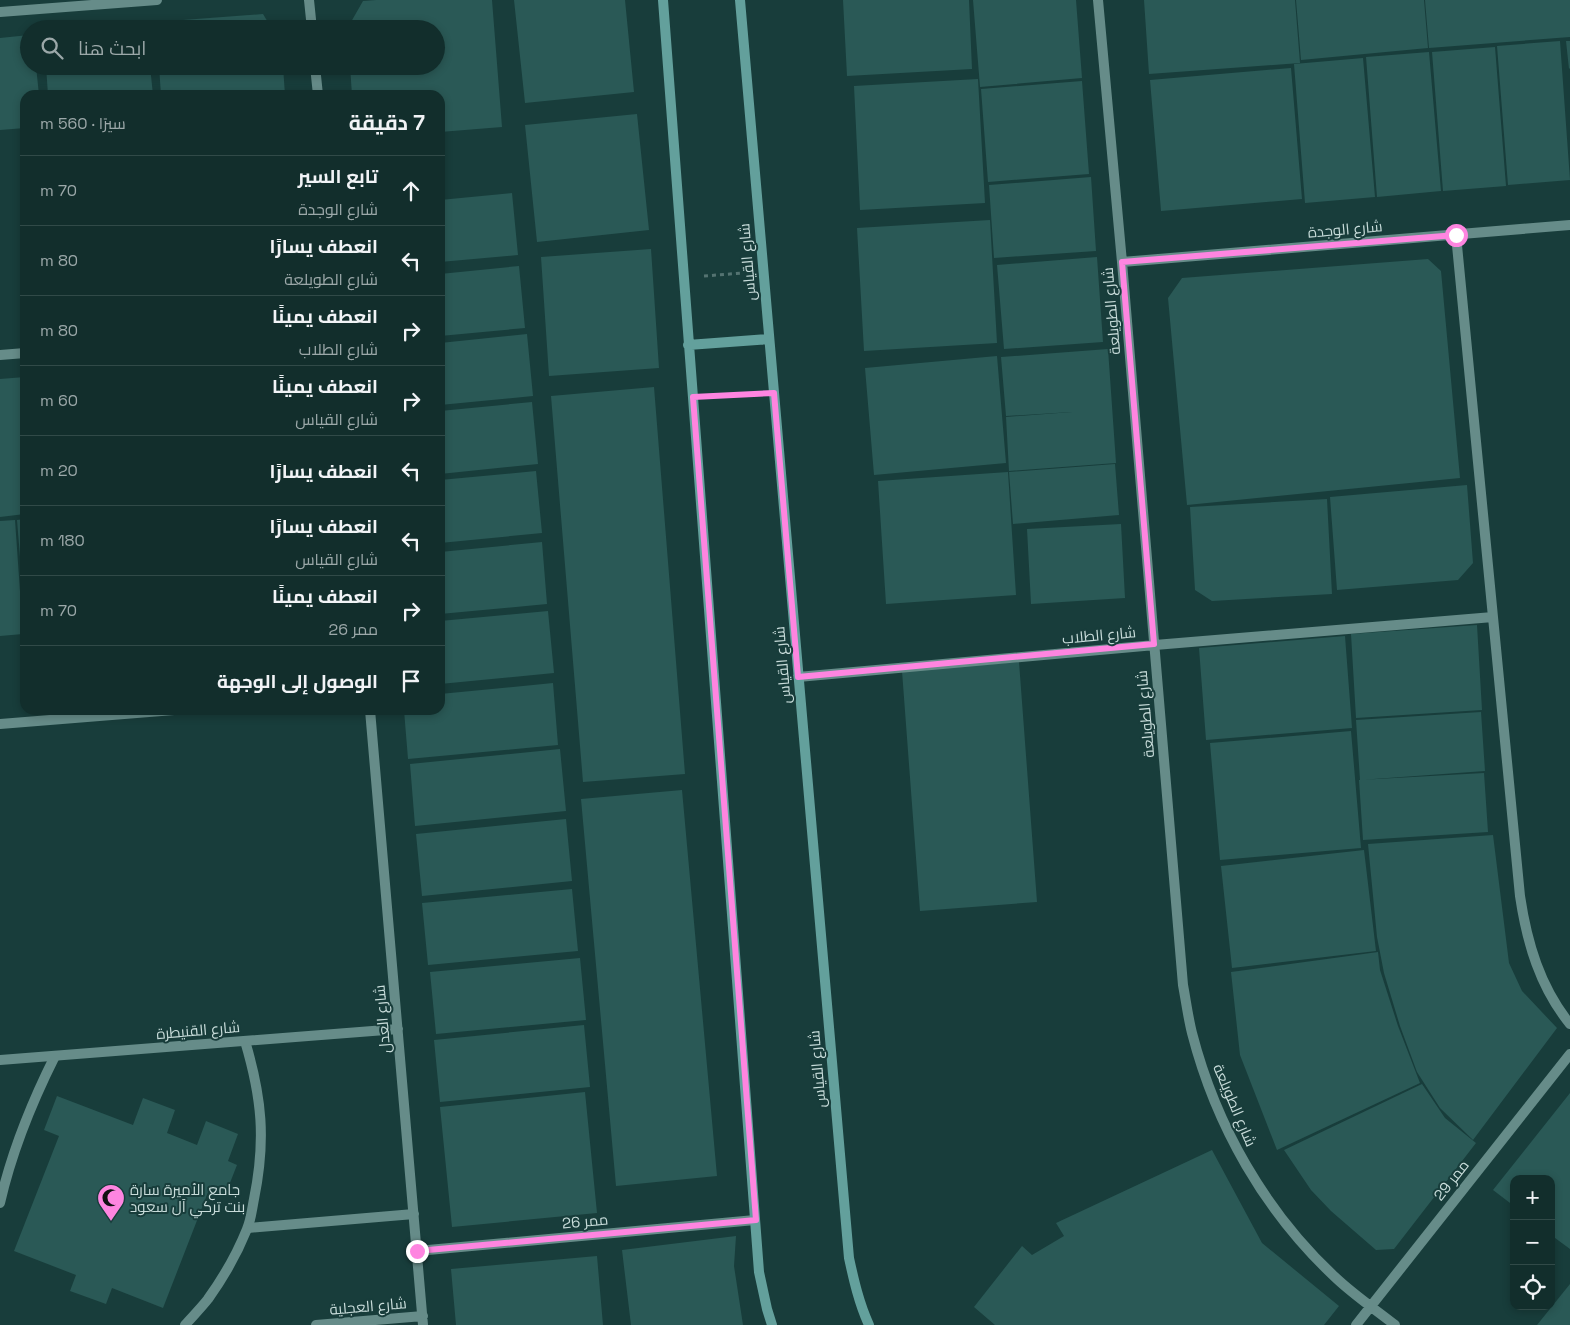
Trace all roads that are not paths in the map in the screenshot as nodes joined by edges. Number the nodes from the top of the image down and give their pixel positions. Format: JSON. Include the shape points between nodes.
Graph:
{"nodes":[{"id":1,"x":157,"y":0,"type":"edge"},
{"id":2,"x":309,"y":0,"type":"edge"},
{"id":3,"x":663,"y":0,"type":"edge"},
{"id":4,"x":740,"y":0,"type":"edge"},
{"id":5,"x":1098,"y":0,"type":"edge"},
{"id":6,"x":0,"y":12,"type":"edge"},
{"id":7,"x":311,"y":20,"type":"edge"},
{"id":8,"x":316,"y":75,"type":"edge"},
{"id":9,"x":317,"y":90,"type":"edge"},
{"id":10,"x":1570,"y":225,"type":"edge"},
{"id":11,"x":1456,"y":235,"type":"junction"},
{"id":12,"x":1122,"y":262,"type":"junction"},
{"id":13,"x":769,"y":340,"type":"junction"},
{"id":14,"x":688,"y":345,"type":"junction"},
{"id":15,"x":20,"y":353,"type":"edge"},
{"id":16,"x":0,"y":355,"type":"edge"},
{"id":17,"x":1492,"y":617,"type":"junction"},
{"id":18,"x":1154,"y":644,"type":"junction"},
{"id":19,"x":798,"y":677,"type":"junction"},
{"id":20,"x":112,"y":715,"type":"edge"},
{"id":21,"x":370,"y":715,"type":"edge"},
{"id":22,"x":0,"y":724,"type":"edge"},
{"id":23,"x":1570,"y":1024,"type":"edge"},
{"id":24,"x":398,"y":1029,"type":"junction"},
{"id":25,"x":245,"y":1041,"type":"junction"},
{"id":26,"x":1570,"y":1054,"type":"edge"},
{"id":27,"x":55,"y":1056,"type":"junction"},
{"id":28,"x":0,"y":1060,"type":"edge"},
{"id":29,"x":0,"y":1203,"type":"edge"},
{"id":30,"x":414,"y":1214,"type":"junction"},
{"id":31,"x":756,"y":1220,"type":"junction"},
{"id":32,"x":248,"y":1228,"type":"junction"},
{"id":33,"x":417,"y":1251,"type":"junction"},
{"id":34,"x":1371,"y":1306,"type":"junction"},
{"id":35,"x":423,"y":1321,"type":"edge"},
{"id":36,"x":185,"y":1325,"type":"edge"},
{"id":37,"x":316,"y":1325,"type":"edge"},
{"id":38,"x":772,"y":1325,"type":"edge"},
{"id":39,"x":869,"y":1325,"type":"edge"},
{"id":40,"x":1356,"y":1325,"type":"edge"},
{"id":41,"x":1395,"y":1325,"type":"edge"}],
"edges":[{"from":1,"to":6,"type":"street"},
{"from":2,"to":7,"type":"street"},
{"from":3,"to":14,"type":"street"},
{"from":4,"to":13,"type":"street","name":"شارع القياس"},
{"from":5,"to":12,"type":"street","name":"شارع الطويلعة"},
{"from":8,"to":9,"type":"street"},
{"from":10,"to":11,"type":"street","name":"شارع الوجدة"},
{"from":11,"to":12,"type":"street","name":"شارع الوجدة"},
{"from":11,"to":17,"type":"street"},
{"from":12,"to":18,"type":"street","name":"شارع الطويلعة"},
{"from":13,"to":14,"type":"street"},
{"from":13,"to":19,"type":"street","name":"شارع القياس"},
{"from":14,"to":31,"type":"street"},
{"from":15,"to":16,"type":"street"},
{"from":17,"to":18,"type":"street","name":"شارع الطلاب"},
{"from":17,"to":23,"type":"street","via":[[1525,928],[1533,958],[1546,987]]},
{"from":18,"to":19,"type":"street","name":"شارع الطلاب"},
{"from":18,"to":34,"type":"street","name":"شارع الطويلعة","via":[[1183,985],[1192,1032],[1206,1078],[1241,1158],[1273,1206],[1309,1252]]},
{"from":19,"to":39,"type":"street","name":"شارع القياس","via":[[849,1258]]},
{"from":20,"to":22,"type":"street"},
{"from":21,"to":24,"type":"street","name":"شارع العدل"},
{"from":24,"to":25,"type":"street","name":"شارع القنيطرة"},
{"from":24,"to":30,"type":"street","name":"شارع العدل"},
{"from":25,"to":27,"type":"street","name":"شارع القنيطرة"},
{"from":25,"to":32,"type":"street","via":[[261,1110],[258,1181]]},
{"from":26,"to":34,"type":"street","name":"ممر 29"},
{"from":27,"to":28,"type":"street","name":"شارع القنيطرة"},
{"from":27,"to":29,"type":"street","via":[[19,1135]]},
{"from":30,"to":32,"type":"street"},
{"from":30,"to":33,"type":"street","name":"شارع العدل"},
{"from":31,"to":33,"type":"street","name":"ممر 26"},
{"from":31,"to":38,"type":"street","via":[[759,1272]]},
{"from":32,"to":36,"type":"street","via":[[207,1300]]},
{"from":33,"to":35,"type":"street","name":"شارع العدل"},
{"from":34,"to":40,"type":"street","name":"ممر 29"},
{"from":34,"to":41,"type":"street","name":"شارع الطويلعة"},
{"from":35,"to":37,"type":"street","name":"شارع العجلية"}]}
